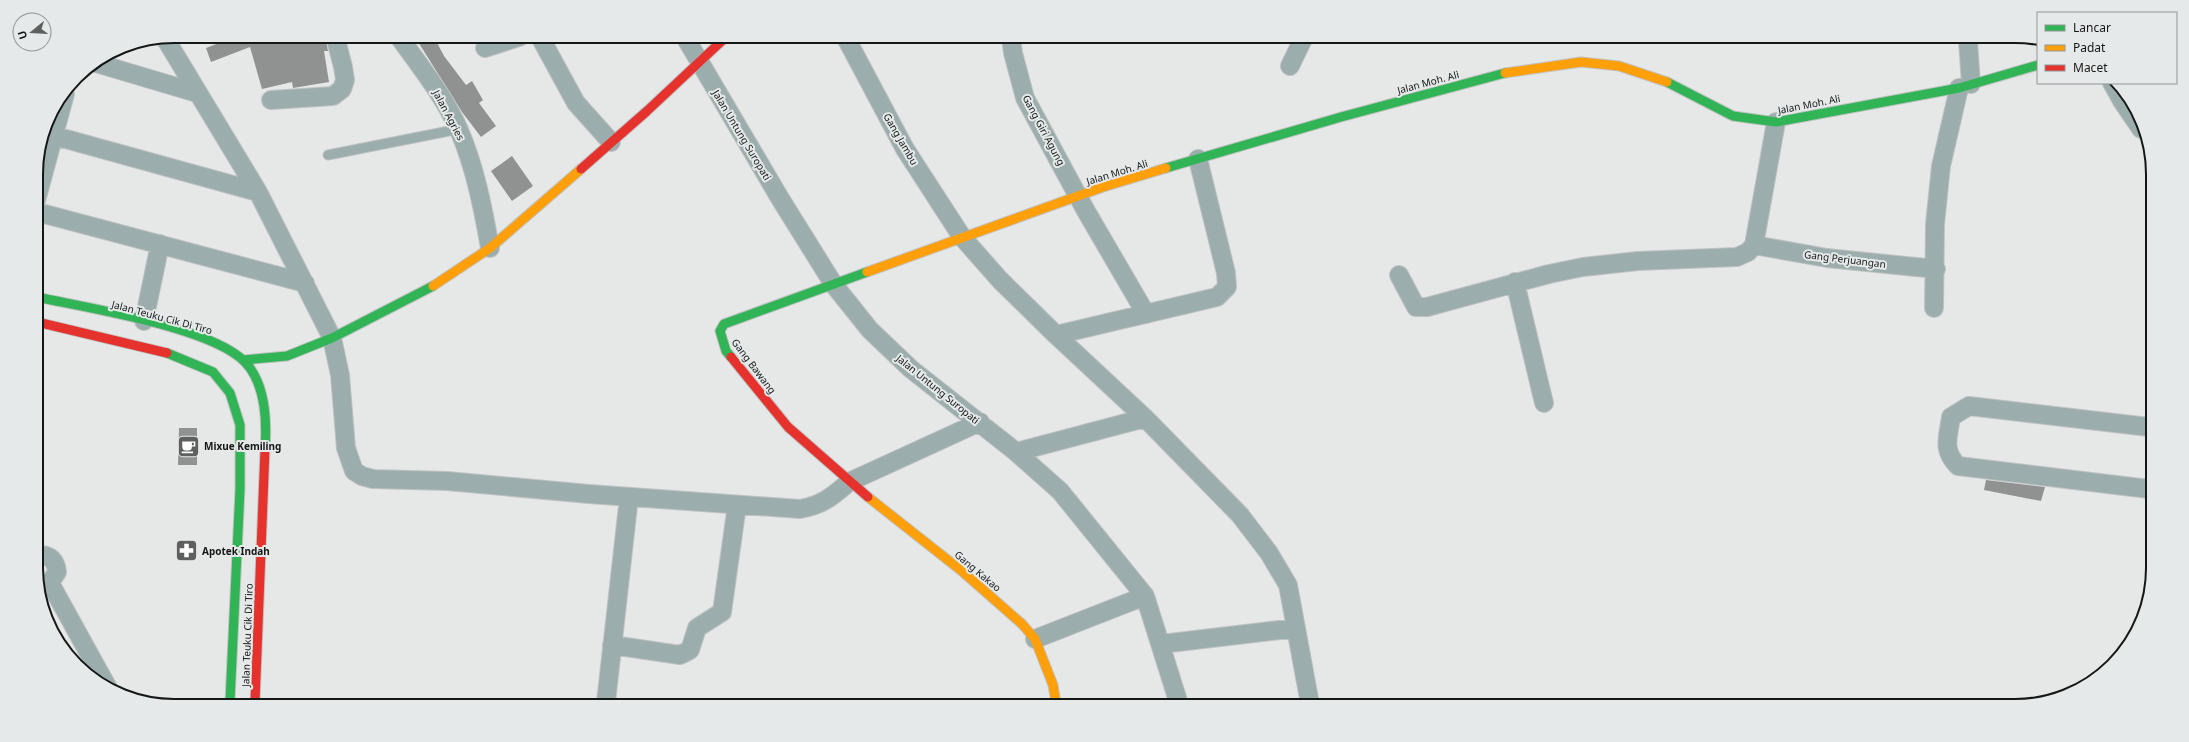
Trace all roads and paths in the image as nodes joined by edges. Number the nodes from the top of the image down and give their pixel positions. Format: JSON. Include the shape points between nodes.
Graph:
{"nodes":[{"id":1,"x":168,"y":43,"type":"edge"},
{"id":2,"x":337,"y":43,"type":"edge"},
{"id":3,"x":403,"y":43,"type":"edge"},
{"id":4,"x":500,"y":43,"type":"edge"},
{"id":5,"x":543,"y":43,"type":"edge"},
{"id":6,"x":688,"y":43,"type":"edge"},
{"id":7,"x":720,"y":43,"type":"edge"},
{"id":8,"x":849,"y":43,"type":"edge"},
{"id":9,"x":1012,"y":43,"type":"edge"},
{"id":10,"x":1301,"y":43,"type":"edge"},
{"id":11,"x":1968,"y":43,"type":"edge"},
{"id":12,"x":484,"y":48,"type":"dead end"},
{"id":13,"x":700,"y":63,"type":"junction"},
{"id":14,"x":102,"y":65,"type":"edge"},
{"id":15,"x":1290,"y":66,"type":"dead end"},
{"id":16,"x":2037,"y":66,"type":"edge"},
{"id":17,"x":1965,"y":86,"type":"junction"},
{"id":18,"x":197,"y":93,"type":"junction"},
{"id":19,"x":2118,"y":94,"type":"edge"},
{"id":20,"x":271,"y":100,"type":"dead end"},
{"id":21,"x":61,"y":108,"type":"edge"},
{"id":22,"x":2130,"y":112,"type":"edge"},
{"id":23,"x":1776,"y":122,"type":"junction"},
{"id":24,"x":459,"y":129,"type":"junction"},
{"id":25,"x":54,"y":136,"type":"junction"},
{"id":26,"x":612,"y":142,"type":"junction"},
{"id":27,"x":328,"y":155,"type":"dead end"},
{"id":28,"x":1198,"y":159,"type":"junction"},
{"id":29,"x":43,"y":176,"type":"edge"},
{"id":30,"x":258,"y":192,"type":"junction"},
{"id":31,"x":1079,"y":196,"type":"junction"},
{"id":32,"x":43,"y":214,"type":"edge"},
{"id":33,"x":962,"y":236,"type":"junction"},
{"id":34,"x":160,"y":244,"type":"junction"},
{"id":35,"x":1754,"y":245,"type":"junction"},
{"id":36,"x":490,"y":248,"type":"junction"},
{"id":37,"x":1936,"y":269,"type":"junction"},
{"id":38,"x":1399,"y":275,"type":"dead end"},
{"id":39,"x":1515,"y":282,"type":"junction"},
{"id":40,"x":305,"y":283,"type":"junction"},
{"id":41,"x":834,"y":285,"type":"junction"},
{"id":42,"x":43,"y":298,"type":"edge"},
{"id":43,"x":1934,"y":308,"type":"dead end"},
{"id":44,"x":1146,"y":314,"type":"junction"},
{"id":45,"x":144,"y":321,"type":"junction"},
{"id":46,"x":43,"y":323,"type":"edge"},
{"id":47,"x":1056,"y":336,"type":"junction"},
{"id":48,"x":332,"y":338,"type":"junction"},
{"id":49,"x":288,"y":356,"type":"junction"},
{"id":50,"x":244,"y":360,"type":"junction"},
{"id":51,"x":278,"y":366,"type":"dead end"},
{"id":52,"x":269,"y":377,"type":"dead end"},
{"id":53,"x":260,"y":388,"type":"junction"},
{"id":54,"x":1544,"y":403,"type":"dead end"},
{"id":55,"x":1145,"y":418,"type":"junction"},
{"id":56,"x":980,"y":422,"type":"junction"},
{"id":57,"x":2146,"y":427,"type":"edge"},
{"id":58,"x":1016,"y":452,"type":"junction"},
{"id":59,"x":849,"y":482,"type":"junction"},
{"id":60,"x":2146,"y":489,"type":"edge"},
{"id":61,"x":629,"y":497,"type":"junction"},
{"id":62,"x":737,"y":505,"type":"junction"},
{"id":63,"x":43,"y":555,"type":"edge"},
{"id":64,"x":44,"y":584,"type":"edge"},
{"id":65,"x":45,"y":585,"type":"edge"},
{"id":66,"x":1146,"y":596,"type":"junction"},
{"id":67,"x":1296,"y":628,"type":"junction"},
{"id":68,"x":1035,"y":639,"type":"junction"},
{"id":69,"x":232,"y":641,"type":"junction"},
{"id":70,"x":258,"y":641,"type":"junction"},
{"id":71,"x":1161,"y":644,"type":"junction"},
{"id":72,"x":612,"y":645,"type":"junction"},
{"id":73,"x":101,"y":676,"type":"edge"},
{"id":74,"x":230,"y":699,"type":"edge"},
{"id":75,"x":231,"y":699,"type":"edge"},
{"id":76,"x":254,"y":699,"type":"edge"},
{"id":77,"x":255,"y":699,"type":"edge"},
{"id":78,"x":606,"y":699,"type":"edge"},
{"id":79,"x":1055,"y":699,"type":"edge"},
{"id":80,"x":1178,"y":699,"type":"edge"},
{"id":81,"x":1309,"y":699,"type":"edge"}],
"edges":[{"from":1,"to":18,"type":"street"},
{"from":2,"to":20,"type":"street","via":[[345,80],[342,89],[333,96]]},
{"from":3,"to":24,"type":"street","name":"Jalan Agries","via":[[431,81]]},
{"from":4,"to":12,"type":"street"},
{"from":5,"to":26,"type":"street","via":[[576,103]]},
{"from":6,"to":13,"type":"street","name":"Jalan Untung Suropati"},
{"from":7,"to":13,"type":"street"},
{"from":8,"to":33,"type":"street","name":"Gang Jambu","via":[[905,149]]},
{"from":9,"to":31,"type":"street","name":"Gang Giri Agung","via":[[1025,98]]},
{"from":10,"to":15,"type":"street"},
{"from":11,"to":17,"type":"street"},
{"from":13,"to":26,"type":"street"},
{"from":13,"to":41,"type":"street","name":"Jalan Untung Suropati"},
{"from":14,"to":18,"type":"street"},
{"from":16,"to":17,"type":"street","name":"Jalan Moh. Ali"},
{"from":17,"to":23,"type":"street","name":"Jalan Moh. Ali"},
{"from":17,"to":37,"type":"street","via":[[1941,166],[1935,224]]},
{"from":18,"to":30,"type":"street"},
{"from":19,"to":22,"type":"street"},
{"from":21,"to":25,"type":"street"},
{"from":23,"to":28,"type":"street","name":"Jalan Moh. Ali","via":[[1733,116],[1663,80],[1619,66],[1582,62],[1495,74]]},
{"from":23,"to":35,"type":"street"},
{"from":24,"to":27,"type":"lane"},
{"from":24,"to":36,"type":"street","name":"Jalan Agries","via":[[471,164]]},
{"from":25,"to":29,"type":"street"},
{"from":25,"to":30,"type":"street"},
{"from":26,"to":36,"type":"street"},
{"from":28,"to":31,"type":"street","name":"Jalan Moh. Ali"},
{"from":28,"to":44,"type":"street","via":[[1226,273],[1227,287],[1217,296]]},
{"from":30,"to":40,"type":"street"},
{"from":31,"to":33,"type":"street","name":"Jalan Moh. Ali"},
{"from":31,"to":44,"type":"street","name":"Gang Giri Agung"},
{"from":32,"to":34,"type":"street"},
{"from":33,"to":41,"type":"street","name":"Jalan Moh. Ali"},
{"from":33,"to":47,"type":"street","name":"Gang Jambu","via":[[1000,280]]},
{"from":34,"to":40,"type":"street"},
{"from":34,"to":45,"type":"street"},
{"from":35,"to":37,"type":"street","name":"Gang Perjuangan","via":[[1827,258]]},
{"from":35,"to":39,"type":"street","via":[[1748,252],[1726,259],[1638,261],[1583,267]]},
{"from":36,"to":48,"type":"street","via":[[422,292]]},
{"from":37,"to":43,"type":"street"},
{"from":38,"to":39,"type":"street","via":[[1416,307],[1427,307]]},
{"from":39,"to":54,"type":"street"},
{"from":40,"to":48,"type":"street"},
{"from":41,"to":56,"type":"street","name":"Jalan Untung Suropati","via":[[870,330],[911,369]]},
{"from":41,"to":59,"type":"street","name":"Gang Bawang","via":[[736,318],[724,324],[720,331],[726,351],[788,427]]},
{"from":42,"to":45,"type":"street","name":"Jalan Teuku Cik Di Tiro"},
{"from":44,"to":47,"type":"street"},
{"from":45,"to":50,"type":"street","name":"Jalan Teuku Cik Di Tiro","via":[[212,341]]},
{"from":46,"to":69,"type":"street","name":"Jalan Teuku Cik Di Tiro","via":[[165,352],[213,372],[230,393],[240,425],[240,482]]},
{"from":47,"to":55,"type":"street","name":"Gang Jambu"},
{"from":48,"to":49,"type":"street"},
{"from":48,"to":61,"type":"street","via":[[340,375],[346,448],[354,471],[362,476],[373,479],[447,481]]},
{"from":49,"to":50,"type":"street"},
{"from":49,"to":51,"type":"street"},
{"from":50,"to":53,"type":"street","name":"Jalan Teuku Cik Di Tiro"},
{"from":52,"to":53,"type":"street"},
{"from":53,"to":70,"type":"street","name":"Jalan Teuku Cik Di Tiro","via":[[264,401],[266,436]]},
{"from":55,"to":58,"type":"street"},
{"from":55,"to":67,"type":"street","name":"Gang Jambu","via":[[1240,514],[1269,552],[1288,585]]},
{"from":56,"to":58,"type":"street","name":"Jalan Untung Suropati"},
{"from":56,"to":59,"type":"street"},
{"from":57,"to":60,"type":"street","via":[[1969,406],[1951,417],[1947,449],[1950,458],[1958,466]]},
{"from":58,"to":66,"type":"street","name":"Jalan Untung Suropati","via":[[1060,491]]},
{"from":59,"to":62,"type":"street","via":[[816,506],[800,509]]},
{"from":59,"to":68,"type":"street","name":"Gang Kakao","via":[[963,572],[1022,624]]},
{"from":61,"to":62,"type":"street"},
{"from":61,"to":72,"type":"street"},
{"from":62,"to":72,"type":"street","via":[[722,612],[698,628],[690,650],[680,654]]},
{"from":63,"to":64,"type":"street","via":[[53,559],[57,572]]},
{"from":65,"to":73,"type":"street"},
{"from":66,"to":68,"type":"street"},
{"from":66,"to":71,"type":"street","name":"Jalan Untung Suropati"},
{"from":67,"to":71,"type":"street"},
{"from":67,"to":81,"type":"street","name":"Gang Jambu"},
{"from":68,"to":79,"type":"street","name":"Gang Kakao","via":[[1053,685]]},
{"from":69,"to":70,"type":"street","via":[[235,649],[245,653],[256,649]]},
{"from":69,"to":74,"type":"street","name":"Jalan Teuku Cik Di Tiro"},
{"from":70,"to":77,"type":"street","name":"Jalan Teuku Cik Di Tiro"},
{"from":71,"to":80,"type":"street","name":"Jalan Untung Suropati"},
{"from":72,"to":78,"type":"street"},
{"from":75,"to":76,"type":"street","via":[[243,691]]}]}
